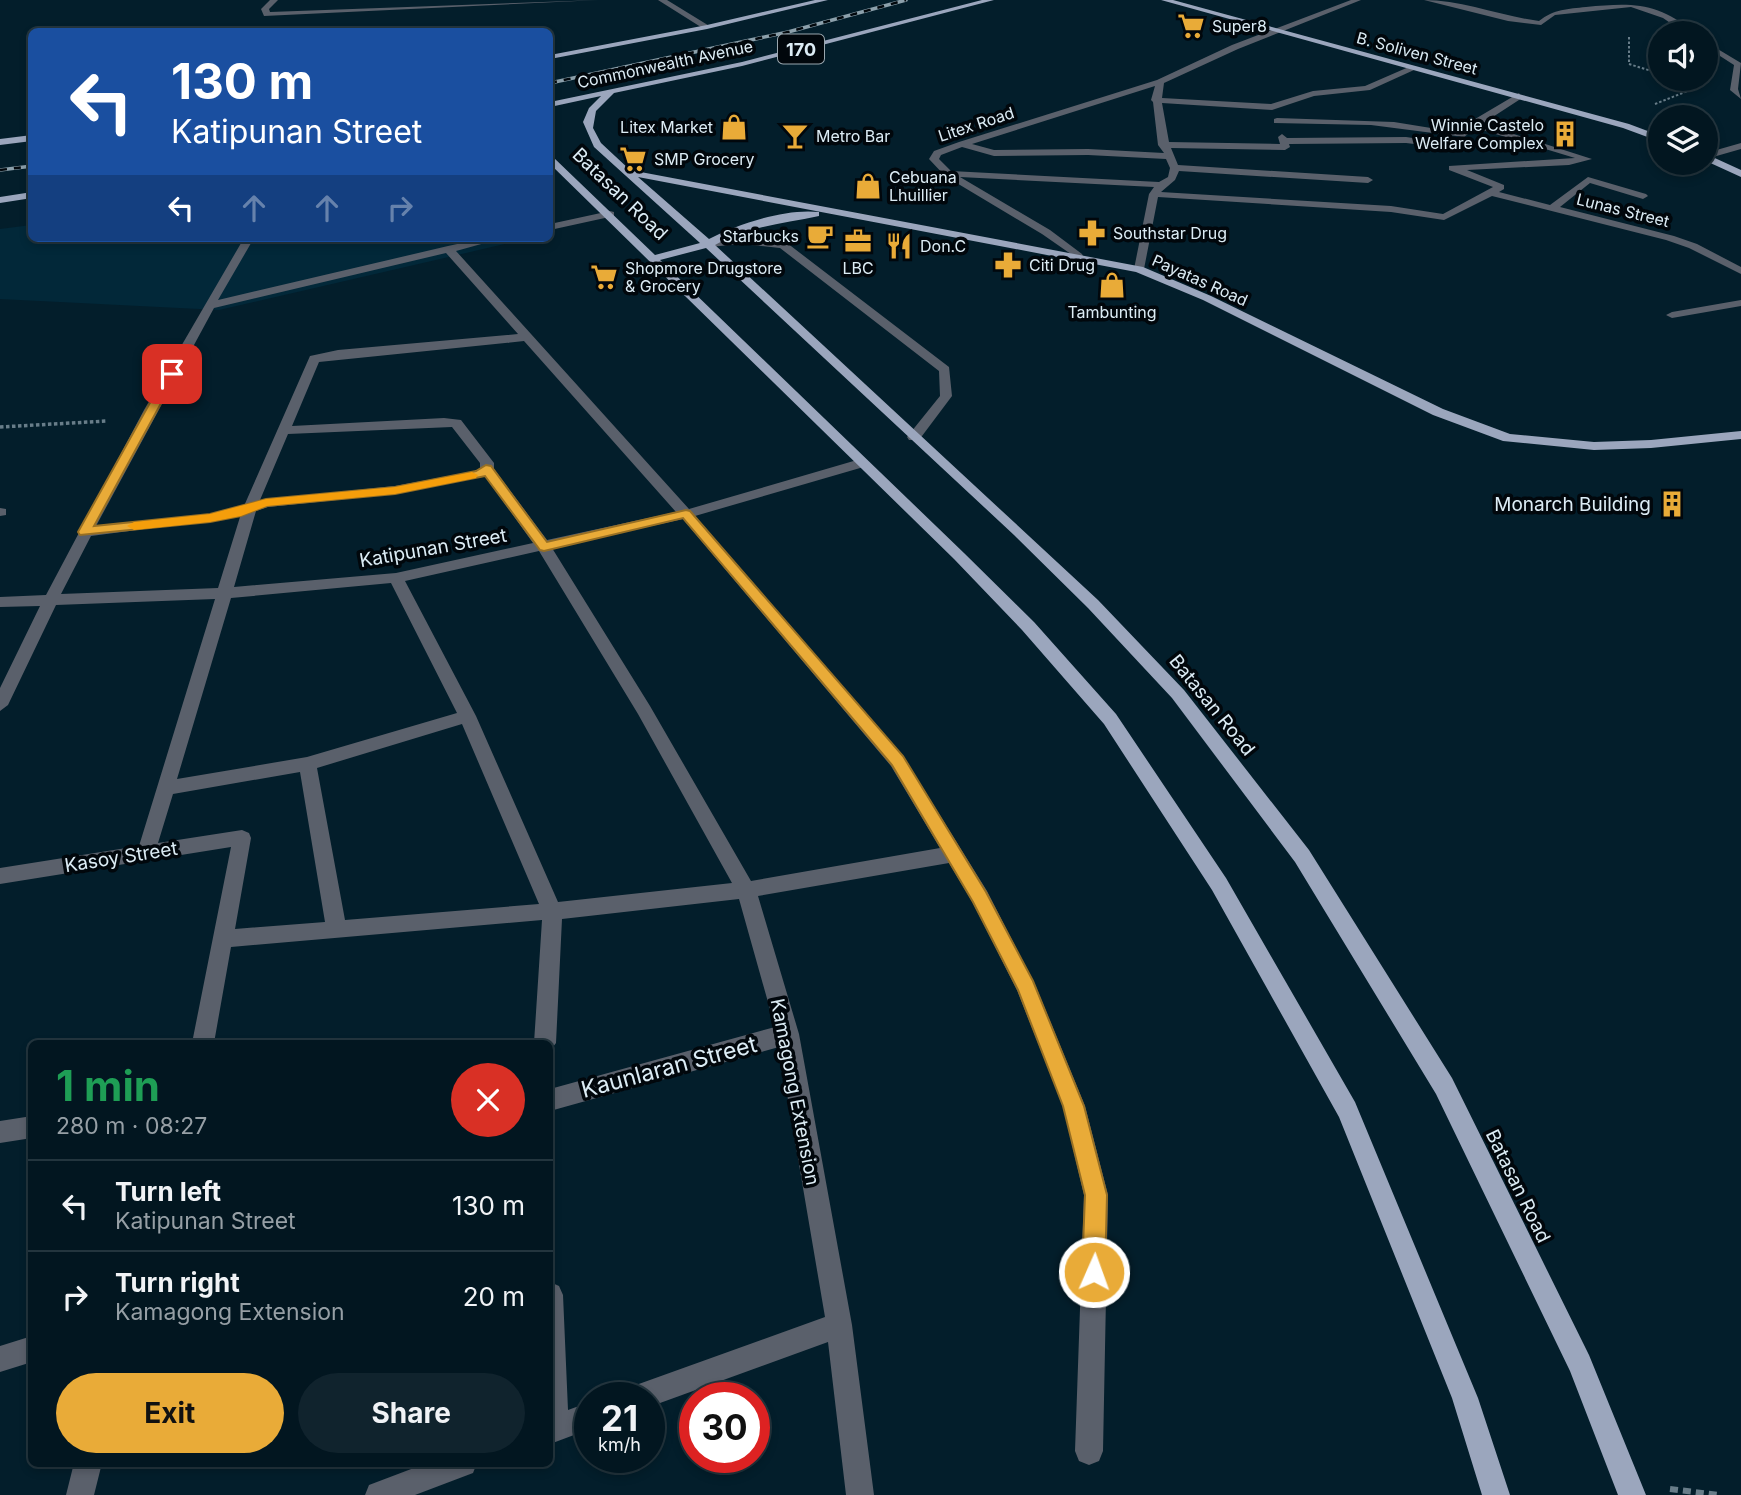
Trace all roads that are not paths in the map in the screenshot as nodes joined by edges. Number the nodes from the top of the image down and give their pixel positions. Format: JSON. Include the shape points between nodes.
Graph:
{"nodes":[{"id":1,"x":274,"y":0,"type":"edge"},
{"id":2,"x":412,"y":0,"type":"edge"},
{"id":3,"x":595,"y":0,"type":"edge"},
{"id":4,"x":662,"y":0,"type":"edge"},
{"id":5,"x":824,"y":0,"type":"edge"},
{"id":6,"x":990,"y":0,"type":"edge"},
{"id":7,"x":1165,"y":0,"type":"edge"},
{"id":8,"x":1357,"y":0,"type":"edge"},
{"id":9,"x":1428,"y":0,"type":"edge"},
{"id":10,"x":503,"y":2,"type":"edge"},
{"id":11,"x":405,"y":9,"type":"junction"},
{"id":12,"x":1673,"y":21,"type":"edge"},
{"id":13,"x":707,"y":27,"type":"junction"},
{"id":14,"x":1280,"y":31,"type":"junction"},
{"id":15,"x":1718,"y":52,"type":"edge"},
{"id":16,"x":553,"y":56,"type":"edge"},
{"id":17,"x":1410,"y":68,"type":"junction"},
{"id":18,"x":1160,"y":82,"type":"junction"},
{"id":19,"x":611,"y":92,"type":"junction"},
{"id":20,"x":1519,"y":96,"type":"junction"},
{"id":21,"x":1741,"y":96,"type":"edge"},
{"id":22,"x":1155,"y":100,"type":"junction"},
{"id":23,"x":553,"y":103,"type":"edge"},
{"id":24,"x":1272,"y":107,"type":"junction"},
{"id":25,"x":1278,"y":121,"type":"junction"},
{"id":26,"x":1473,"y":124,"type":"junction"},
{"id":27,"x":1464,"y":134,"type":"junction"},
{"id":28,"x":1648,"y":134,"type":"edge"},
{"id":29,"x":28,"y":138,"type":"edge"},
{"id":30,"x":1283,"y":141,"type":"junction"},
{"id":31,"x":0,"y":142,"type":"edge"},
{"id":32,"x":962,"y":144,"type":"junction"},
{"id":33,"x":1163,"y":145,"type":"junction"},
{"id":34,"x":1741,"y":146,"type":"edge"},
{"id":35,"x":1454,"y":147,"type":"junction"},
{"id":36,"x":1718,"y":153,"type":"edge"},
{"id":37,"x":1169,"y":156,"type":"junction"},
{"id":38,"x":553,"y":162,"type":"edge"},
{"id":39,"x":1718,"y":162,"type":"edge"},
{"id":40,"x":1175,"y":168,"type":"junction"},
{"id":41,"x":1452,"y":168,"type":"junction"},
{"id":42,"x":628,"y":172,"type":"junction"},
{"id":43,"x":947,"y":174,"type":"junction"},
{"id":44,"x":1741,"y":174,"type":"edge"},
{"id":45,"x":1368,"y":180,"type":"dead end"},
{"id":46,"x":1157,"y":190,"type":"junction"},
{"id":47,"x":1492,"y":193,"type":"junction"},
{"id":48,"x":28,"y":196,"type":"edge"},
{"id":49,"x":1643,"y":196,"type":"dead end"},
{"id":50,"x":0,"y":200,"type":"edge"},
{"id":51,"x":1551,"y":209,"type":"junction"},
{"id":52,"x":832,"y":212,"type":"junction"},
{"id":53,"x":610,"y":214,"type":"junction"},
{"id":54,"x":553,"y":226,"type":"edge"},
{"id":55,"x":247,"y":242,"type":"edge"},
{"id":56,"x":478,"y":242,"type":"edge"},
{"id":57,"x":708,"y":244,"type":"junction"},
{"id":58,"x":448,"y":248,"type":"junction"},
{"id":59,"x":1078,"y":256,"type":"junction"},
{"id":60,"x":655,"y":258,"type":"junction"},
{"id":61,"x":1139,"y":270,"type":"junction"},
{"id":62,"x":1741,"y":271,"type":"edge"},
{"id":63,"x":1741,"y":303,"type":"edge"},
{"id":64,"x":209,"y":306,"type":"junction"},
{"id":65,"x":1672,"y":315,"type":"dead end"},
{"id":66,"x":526,"y":337,"type":"junction"},
{"id":67,"x":283,"y":430,"type":"junction"},
{"id":68,"x":1741,"y":435,"type":"edge"},
{"id":69,"x":915,"y":436,"type":"junction"},
{"id":70,"x":862,"y":463,"type":"junction"},
{"id":71,"x":486,"y":469,"type":"junction"},
{"id":72,"x":250,"y":508,"type":"junction"},
{"id":73,"x":686,"y":514,"type":"junction"},
{"id":74,"x":85,"y":532,"type":"junction"},
{"id":75,"x":544,"y":547,"type":"junction"},
{"id":76,"x":396,"y":578,"type":"junction"},
{"id":77,"x":224,"y":593,"type":"junction"},
{"id":78,"x":50,"y":598,"type":"junction"},
{"id":79,"x":0,"y":602,"type":"edge"},
{"id":80,"x":0,"y":705,"type":"edge"},
{"id":81,"x":467,"y":716,"type":"junction"},
{"id":82,"x":307,"y":764,"type":"junction"},
{"id":83,"x":166,"y":788,"type":"junction"},
{"id":84,"x":146,"y":853,"type":"junction"},
{"id":85,"x":954,"y":854,"type":"junction"},
{"id":86,"x":0,"y":876,"type":"edge"},
{"id":87,"x":746,"y":890,"type":"junction"},
{"id":88,"x":552,"y":911,"type":"junction"},
{"id":89,"x":337,"y":931,"type":"junction"},
{"id":90,"x":224,"y":939,"type":"junction"},
{"id":91,"x":788,"y":1034,"type":"junction"},
{"id":92,"x":204,"y":1040,"type":"edge"},
{"id":93,"x":545,"y":1040,"type":"edge"},
{"id":94,"x":553,"y":1099,"type":"edge"},
{"id":95,"x":28,"y":1127,"type":"edge"},
{"id":96,"x":0,"y":1132,"type":"edge"},
{"id":97,"x":839,"y":1325,"type":"junction"},
{"id":98,"x":28,"y":1350,"type":"edge"},
{"id":99,"x":0,"y":1359,"type":"edge"},
{"id":100,"x":665,"y":1388,"type":"edge"},
{"id":101,"x":574,"y":1421,"type":"edge"},
{"id":102,"x":553,"y":1429,"type":"edge"},
{"id":103,"x":1089,"y":1451,"type":"dead end"},
{"id":104,"x":87,"y":1467,"type":"edge"},
{"id":105,"x":452,"y":1467,"type":"edge"},
{"id":106,"x":1630,"y":1490,"type":"edge"},
{"id":107,"x":80,"y":1495,"type":"edge"},
{"id":108,"x":379,"y":1495,"type":"edge"},
{"id":109,"x":860,"y":1495,"type":"edge"},
{"id":110,"x":1496,"y":1495,"type":"edge"}],
"edges":[{"from":1,"to":11,"type":"street","via":[[265,9],[267,14]]},
{"from":2,"to":11,"type":"street"},
{"from":3,"to":10,"type":"street"},
{"from":4,"to":13,"type":"street"},
{"from":5,"to":13,"type":"main road","name":"Commonwealth Avenue","number":"170"},
{"from":6,"to":19,"type":"main road","name":"Commonwealth Avenue","number":"170"},
{"from":7,"to":14,"type":"main road","name":"B. Soliven Street"},
{"from":8,"to":14,"type":"street","name":"Litex Road"},
{"from":9,"to":12,"type":"street","via":[[1541,23],[1553,13],[1622,4],[1637,5]]},
{"from":10,"to":11,"type":"street"},
{"from":13,"to":16,"type":"main road","name":"Commonwealth Avenue","number":"170"},
{"from":14,"to":17,"type":"main road","name":"B. Soliven Street"},
{"from":14,"to":18,"type":"street","name":"Litex Road"},
{"from":15,"to":21,"type":"street","via":[[1738,64],[1734,90]]},
{"from":17,"to":20,"type":"main road","name":"B. Soliven Street"},
{"from":17,"to":24,"type":"street","via":[[1367,88],[1313,94]]},
{"from":18,"to":22,"type":"street"},
{"from":18,"to":32,"type":"street","name":"Litex Road"},
{"from":19,"to":23,"type":"main road","name":"Commonwealth Avenue","number":"170"},
{"from":19,"to":42,"type":"main road","name":"Batasan Road","via":[[586,121],[597,145]]},
{"from":20,"to":26,"type":"street"},
{"from":20,"to":28,"type":"main road","name":"B. Soliven Street"},
{"from":22,"to":24,"type":"street"},
{"from":22,"to":33,"type":"street"},
{"from":24,"to":25,"type":"street"},
{"from":25,"to":27,"type":"street","via":[[1364,121]]},
{"from":25,"to":30,"type":"street"},
{"from":26,"to":27,"type":"street"},
{"from":26,"to":41,"type":"street","via":[[1587,159]]},
{"from":27,"to":35,"type":"street"},
{"from":29,"to":31,"type":"main road"},
{"from":30,"to":33,"type":"street","via":[[1285,147]]},
{"from":30,"to":35,"type":"street","via":[[1406,140]]},
{"from":32,"to":37,"type":"street","via":[[993,153]]},
{"from":32,"to":43,"type":"street","name":"Litex Road","via":[[937,153],[934,159]]},
{"from":33,"to":37,"type":"street"},
{"from":34,"to":36,"type":"street"},
{"from":35,"to":41,"type":"street"},
{"from":37,"to":40,"type":"street"},
{"from":38,"to":53,"type":"main road","name":"Batasan Road"},
{"from":39,"to":44,"type":"main road"},
{"from":40,"to":45,"type":"street"},
{"from":40,"to":46,"type":"street","via":[[1172,178]]},
{"from":41,"to":47,"type":"street","via":[[1501,187]]},
{"from":42,"to":52,"type":"main road","name":"Payatas Road"},
{"from":42,"to":57,"type":"main road","name":"Batasan Road"},
{"from":43,"to":46,"type":"street","via":[[1086,178]]},
{"from":43,"to":59,"type":"street"},
{"from":46,"to":47,"type":"street","via":[[1444,217]]},
{"from":46,"to":61,"type":"street"},
{"from":47,"to":51,"type":"street","name":"Lunas Street"},
{"from":48,"to":50,"type":"main road"},
{"from":49,"to":51,"type":"street","via":[[1588,180]]},
{"from":51,"to":62,"type":"street","name":"Lunas Street","via":[[1670,238]]},
{"from":52,"to":57,"type":"main road","via":[[771,220],[730,231]]},
{"from":52,"to":59,"type":"main road","name":"Payatas Road"},
{"from":53,"to":54,"type":"street"},
{"from":53,"to":60,"type":"main road","name":"Batasan Road"},
{"from":55,"to":64,"type":"street"},
{"from":56,"to":58,"type":"street"},
{"from":57,"to":60,"type":"main road"},
{"from":57,"to":69,"type":"main road","name":"Batasan Road"},
{"from":57,"to":69,"type":"street","via":[[783,245],[945,370],[946,396]]},
{"from":58,"to":64,"type":"street"},
{"from":58,"to":66,"type":"street"},
{"from":59,"to":61,"type":"main road","name":"Payatas Road"},
{"from":60,"to":70,"type":"main road","name":"Batasan Road"},
{"from":61,"to":68,"type":"main road","name":"Payatas Road","via":[[1207,298],[1438,412],[1508,438],[1594,446]]},
{"from":63,"to":65,"type":"street"},
{"from":64,"to":74,"type":"street"},
{"from":66,"to":67,"type":"street","via":[[314,359]]},
{"from":66,"to":73,"type":"street"},
{"from":67,"to":71,"type":"street","name":"Kamagong Extension","via":[[456,423],[487,463]]},
{"from":67,"to":72,"type":"street"},
{"from":69,"to":106,"type":"main road","name":"Batasan Road","via":[[1093,604],[1178,694],[1302,856],[1444,1086],[1580,1364]]},
{"from":70,"to":73,"type":"street","name":"Katipunan Street"},
{"from":70,"to":110,"type":"main road","name":"Batasan Road","via":[[1028,626],[1110,719],[1219,884],[1347,1110],[1465,1398]]},
{"from":71,"to":72,"type":"street","via":[[395,491]]},
{"from":71,"to":75,"type":"street","name":"Kamagong Extension"},
{"from":72,"to":74,"type":"street","via":[[210,518]]},
{"from":72,"to":77,"type":"street"},
{"from":73,"to":75,"type":"street","name":"Katipunan Street"},
{"from":73,"to":85,"type":"street","via":[[897,761]]},
{"from":74,"to":78,"type":"street"},
{"from":75,"to":76,"type":"street","name":"Katipunan Street"},
{"from":75,"to":87,"type":"street","name":"Kamagong Extension"},
{"from":76,"to":77,"type":"street","name":"Katipunan Street"},
{"from":76,"to":81,"type":"street"},
{"from":77,"to":78,"type":"street","name":"Katipunan Street"},
{"from":77,"to":83,"type":"street"},
{"from":78,"to":79,"type":"street","name":"Katipunan Street"},
{"from":78,"to":80,"type":"street"},
{"from":81,"to":82,"type":"street"},
{"from":81,"to":88,"type":"street"},
{"from":82,"to":83,"type":"street"},
{"from":82,"to":89,"type":"street"},
{"from":83,"to":84,"type":"street"},
{"from":84,"to":86,"type":"street","name":"Kasoy Street"},
{"from":84,"to":90,"type":"street","name":"Kasoy Street","via":[[242,838]]},
{"from":85,"to":87,"type":"street"},
{"from":85,"to":103,"type":"street","via":[[1026,987],[1074,1106],[1096,1195]]},
{"from":87,"to":88,"type":"street"},
{"from":87,"to":91,"type":"street","name":"Kamagong Extension"},
{"from":88,"to":89,"type":"street"},
{"from":88,"to":93,"type":"street"},
{"from":89,"to":90,"type":"street"},
{"from":90,"to":92,"type":"street"},
{"from":91,"to":94,"type":"street","name":"Kaunlaran Street"},
{"from":91,"to":97,"type":"street","name":"Kamagong Extension"},
{"from":95,"to":96,"type":"street"},
{"from":97,"to":100,"type":"street"},
{"from":97,"to":109,"type":"street","name":"Kamagong Extension"},
{"from":98,"to":99,"type":"street"},
{"from":101,"to":102,"type":"street"},
{"from":104,"to":107,"type":"street"},
{"from":105,"to":108,"type":"street"}]}
